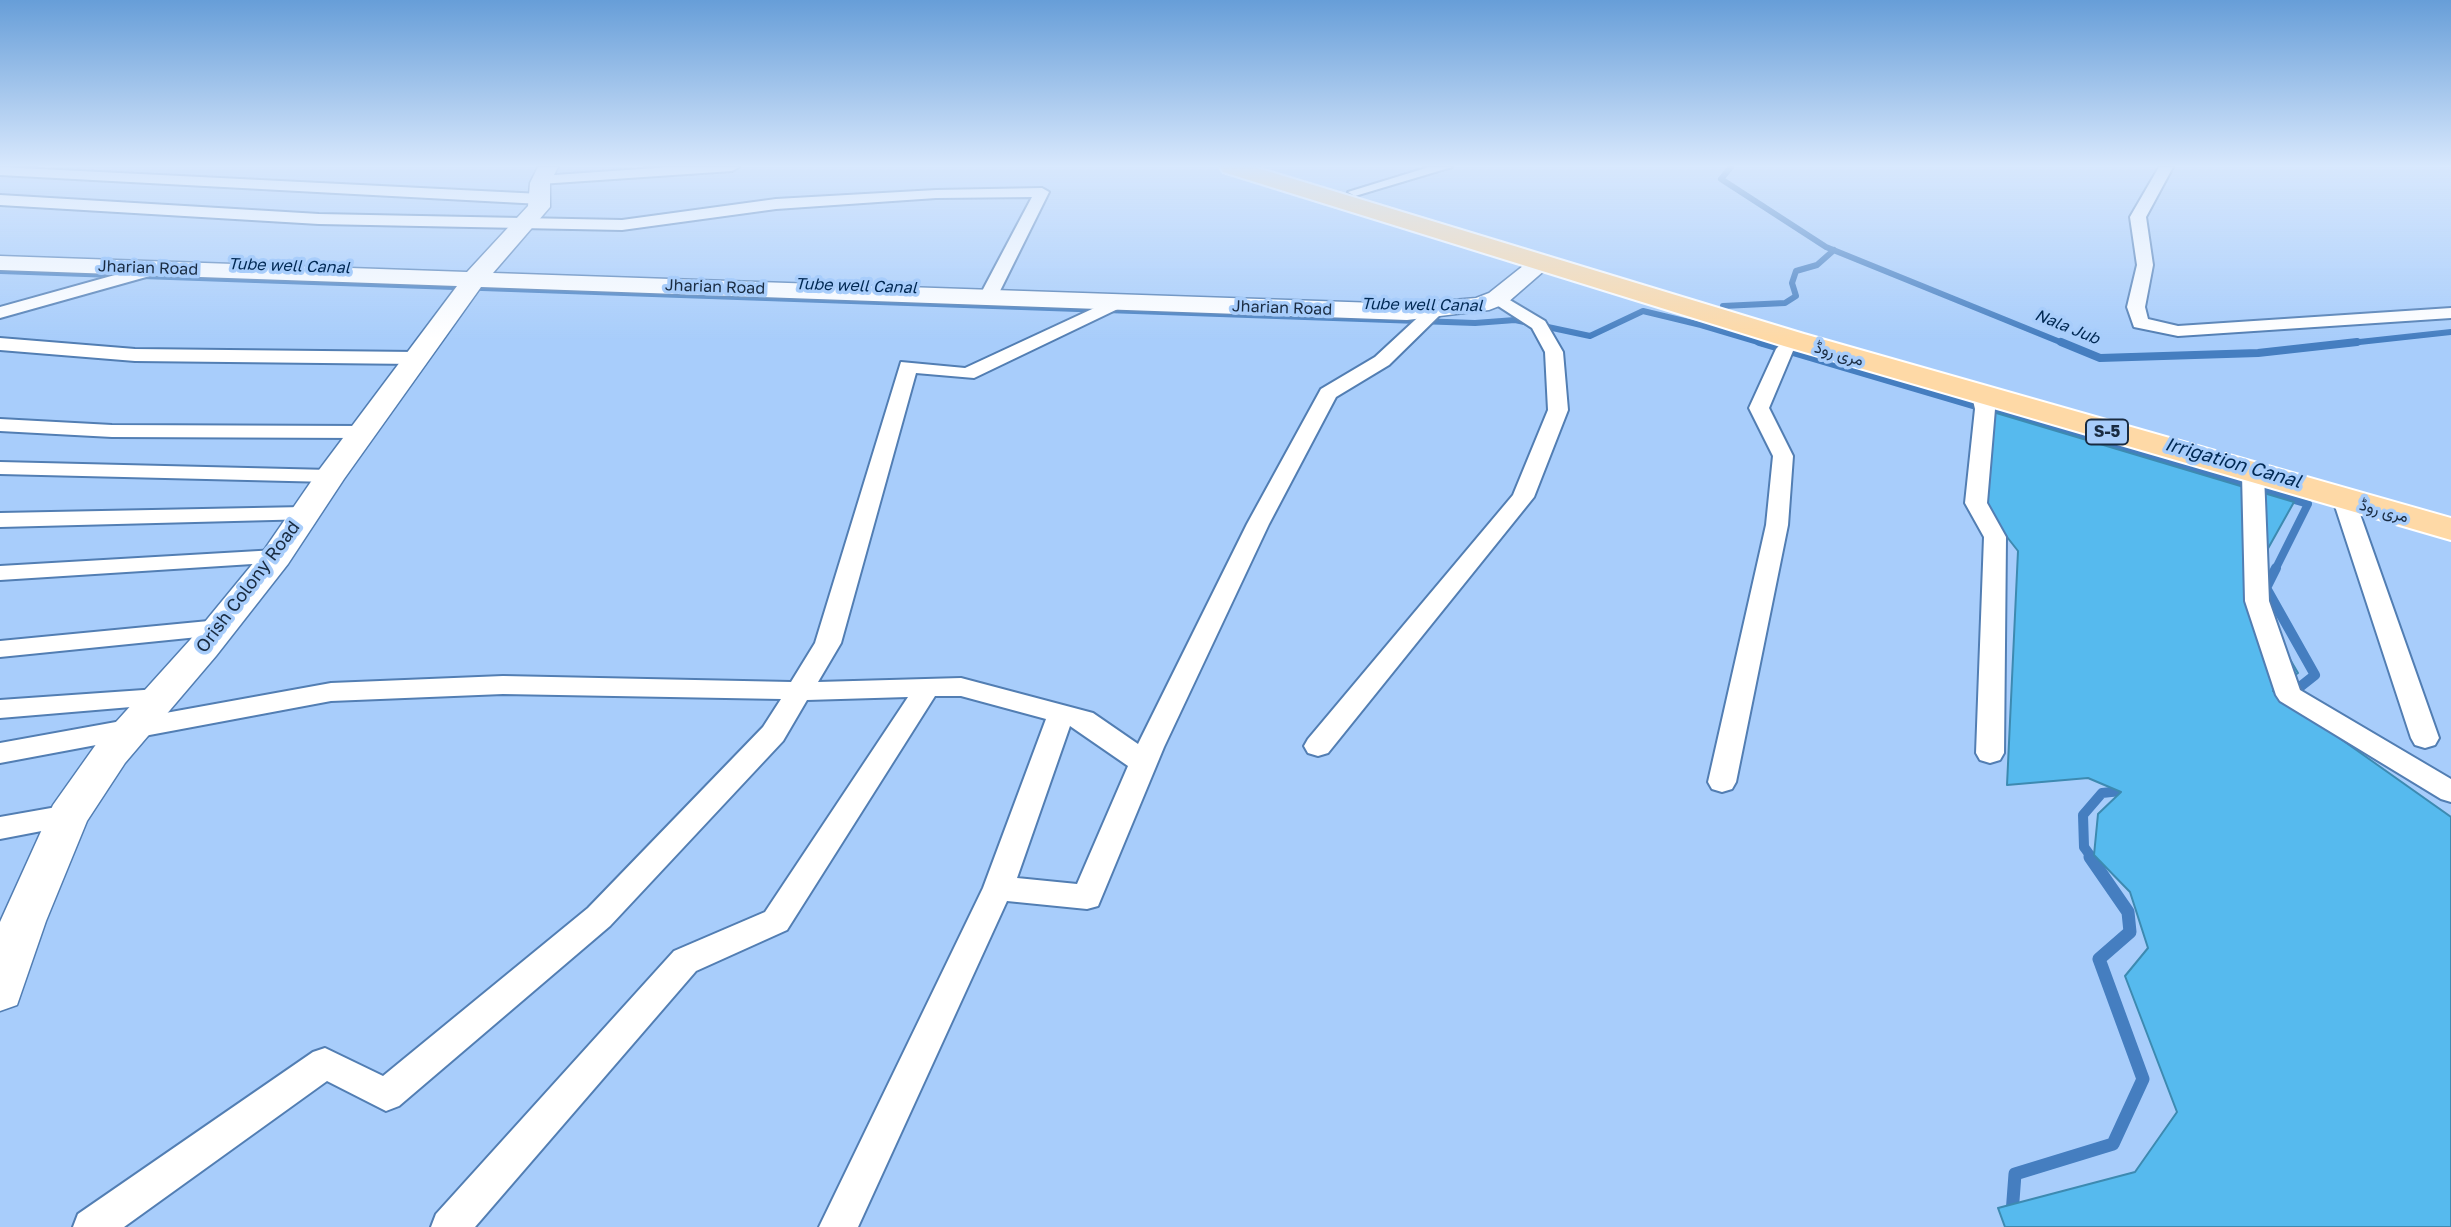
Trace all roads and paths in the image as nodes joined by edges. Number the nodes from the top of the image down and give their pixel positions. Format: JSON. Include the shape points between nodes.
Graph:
{"nodes":[{"id":1,"x":497,"y":224,"type":"edge"},
{"id":2,"x":627,"y":224,"type":"edge"},
{"id":3,"x":1025,"y":224,"type":"edge"},
{"id":4,"x":1429,"y":224,"type":"edge"},
{"id":5,"x":1453,"y":224,"type":"edge"},
{"id":6,"x":2138,"y":224,"type":"edge"},
{"id":7,"x":522,"y":225,"type":"junction"},
{"id":8,"x":1541,"y":262,"type":"junction"},
{"id":9,"x":0,"y":263,"type":"edge"},
{"id":10,"x":158,"y":268,"type":"junction"},
{"id":11,"x":1609,"y":276,"type":"junction"},
{"id":12,"x":475,"y":278,"type":"junction"},
{"id":13,"x":988,"y":297,"type":"junction"},
{"id":14,"x":1498,"y":298,"type":"junction"},
{"id":15,"x":1118,"y":302,"type":"junction"},
{"id":16,"x":1434,"y":312,"type":"junction"},
{"id":17,"x":0,"y":313,"type":"edge"},
{"id":18,"x":2451,"y":313,"type":"edge"},
{"id":19,"x":1778,"y":330,"type":"junction"},
{"id":20,"x":0,"y":344,"type":"edge"},
{"id":21,"x":416,"y":358,"type":"junction"},
{"id":22,"x":1982,"y":396,"type":"junction"},
{"id":23,"x":2083,"y":415,"type":"junction"},
{"id":24,"x":0,"y":425,"type":"edge"},
{"id":25,"x":361,"y":432,"type":"junction"},
{"id":26,"x":0,"y":468,"type":"edge"},
{"id":27,"x":2253,"y":474,"type":"junction"},
{"id":28,"x":330,"y":476,"type":"junction"},
{"id":29,"x":2344,"y":500,"type":"junction"},
{"id":30,"x":2451,"y":508,"type":"edge"},
{"id":31,"x":304,"y":514,"type":"junction"},
{"id":32,"x":0,"y":520,"type":"edge"},
{"id":33,"x":2451,"y":529,"type":"edge"},
{"id":34,"x":276,"y":557,"type":"junction"},
{"id":35,"x":0,"y":573,"type":"edge"},
{"id":36,"x":219,"y":628,"type":"junction"},
{"id":37,"x":0,"y":649,"type":"edge"},
{"id":38,"x":929,"y":687,"type":"junction"},
{"id":39,"x":799,"y":691,"type":"junction"},
{"id":40,"x":158,"y":698,"type":"junction"},
{"id":41,"x":0,"y":709,"type":"edge"},
{"id":42,"x":1060,"y":714,"type":"junction"},
{"id":43,"x":132,"y":729,"type":"junction"},
{"id":44,"x":2425,"y":738,"type":"dead end"},
{"id":45,"x":1318,"y":746,"type":"dead end"},
{"id":46,"x":0,"y":753,"type":"edge"},
{"id":47,"x":1990,"y":753,"type":"dead end"},
{"id":48,"x":1143,"y":762,"type":"junction"},
{"id":49,"x":1722,"y":782,"type":"dead end"},
{"id":50,"x":2451,"y":792,"type":"edge"},
{"id":51,"x":68,"y":816,"type":"junction"},
{"id":52,"x":0,"y":828,"type":"edge"},
{"id":53,"x":998,"y":888,"type":"junction"},
{"id":54,"x":0,"y":991,"type":"edge"},
{"id":55,"x":92,"y":1227,"type":"edge"},
{"id":56,"x":450,"y":1227,"type":"edge"},
{"id":57,"x":838,"y":1227,"type":"edge"}],
"edges":[{"from":1,"to":7,"type":"street"},
{"from":2,"to":7,"type":"street"},
{"from":3,"to":13,"type":"street"},
{"from":4,"to":8,"type":"main road","name":"مری روڈ","number":"S-5"},
{"from":5,"to":11,"type":"main road","name":"مری روڈ","number":"S-5"},
{"from":6,"to":18,"type":"street","via":[[2145,265],[2136,307],[2140,323],[2178,331]]},
{"from":7,"to":12,"type":"main road","name":"Orish Colony Road"},
{"from":8,"to":11,"type":"main road","name":"مری روڈ","number":"S-5"},
{"from":8,"to":14,"type":"main road","name":"Jharian Road"},
{"from":9,"to":10,"type":"main road","name":"Jharian Road"},
{"from":10,"to":12,"type":"main road","name":"Jharian Road"},
{"from":10,"to":17,"type":"street"},
{"from":11,"to":19,"type":"main road","name":"مری روڈ","number":"S-5"},
{"from":12,"to":13,"type":"main road","name":"Jharian Road"},
{"from":12,"to":21,"type":"main road","name":"Orish Colony Road"},
{"from":13,"to":15,"type":"main road","name":"Jharian Road"},
{"from":14,"to":16,"type":"main road","name":"Jharian Road"},
{"from":14,"to":45,"type":"street","via":[[1539,325],[1554,352],[1558,410],[1523,497]]},
{"from":15,"to":16,"type":"main road","name":"Jharian Road"},
{"from":15,"to":39,"type":"street","via":[[967,374],[908,366],[828,643]]},
{"from":16,"to":48,"type":"street","via":[[1382,361],[1328,393],[1258,524]]},
{"from":19,"to":22,"type":"main road","name":"مری روڈ","number":"S-5"},
{"from":19,"to":23,"type":"main road","name":"مری روڈ","number":"S-5"},
{"from":19,"to":49,"type":"street","via":[[1785,349],[1759,408],[1783,456],[1777,525]]},
{"from":20,"to":21,"type":"street","via":[[135,355]]},
{"from":21,"to":25,"type":"main road","name":"Orish Colony Road"},
{"from":22,"to":23,"type":"main road","name":"مری روڈ","number":"S-5"},
{"from":22,"to":47,"type":"street","via":[[1985,409],[1976,503],[1995,537]]},
{"from":23,"to":27,"type":"main road","name":"مری روڈ","number":"S-5"},
{"from":23,"to":30,"type":"main road","name":"مری روڈ","number":"S-5"},
{"from":24,"to":25,"type":"street","via":[[112,432]]},
{"from":25,"to":28,"type":"main road","name":"Orish Colony Road"},
{"from":26,"to":28,"type":"street"},
{"from":27,"to":29,"type":"main road","name":"مری روڈ","number":"S-5"},
{"from":27,"to":50,"type":"street","via":[[2257,601],[2298,700]]},
{"from":28,"to":31,"type":"main road","name":"Orish Colony Road"},
{"from":29,"to":33,"type":"main road","name":"مری روڈ","number":"S-5"},
{"from":29,"to":44,"type":"street"},
{"from":31,"to":32,"type":"street"},
{"from":31,"to":34,"type":"main road","name":"Orish Colony Road"},
{"from":34,"to":35,"type":"street"},
{"from":34,"to":36,"type":"main road","name":"Orish Colony Road"},
{"from":36,"to":37,"type":"street"},
{"from":36,"to":40,"type":"main road","name":"Orish Colony Road"},
{"from":38,"to":39,"type":"street"},
{"from":38,"to":42,"type":"street","via":[[961,687]]},
{"from":38,"to":56,"type":"street","via":[[776,921],[685,961]]},
{"from":39,"to":43,"type":"street","via":[[503,685],[331,692]]},
{"from":39,"to":55,"type":"street","via":[[772,734],[599,917],[386,1095],[325,1063]]},
{"from":40,"to":41,"type":"street"},
{"from":40,"to":43,"type":"main road","name":"Orish Colony Road"},
{"from":42,"to":48,"type":"street","via":[[1083,720]]},
{"from":42,"to":53,"type":"street"},
{"from":43,"to":46,"type":"street"},
{"from":43,"to":51,"type":"main road","name":"Orish Colony Road"},
{"from":48,"to":53,"type":"street","via":[[1087,897]]},
{"from":51,"to":52,"type":"street"},
{"from":51,"to":54,"type":"main road","name":"Orish Colony Road","via":[[23,921]]},
{"from":53,"to":57,"type":"street"}]}
